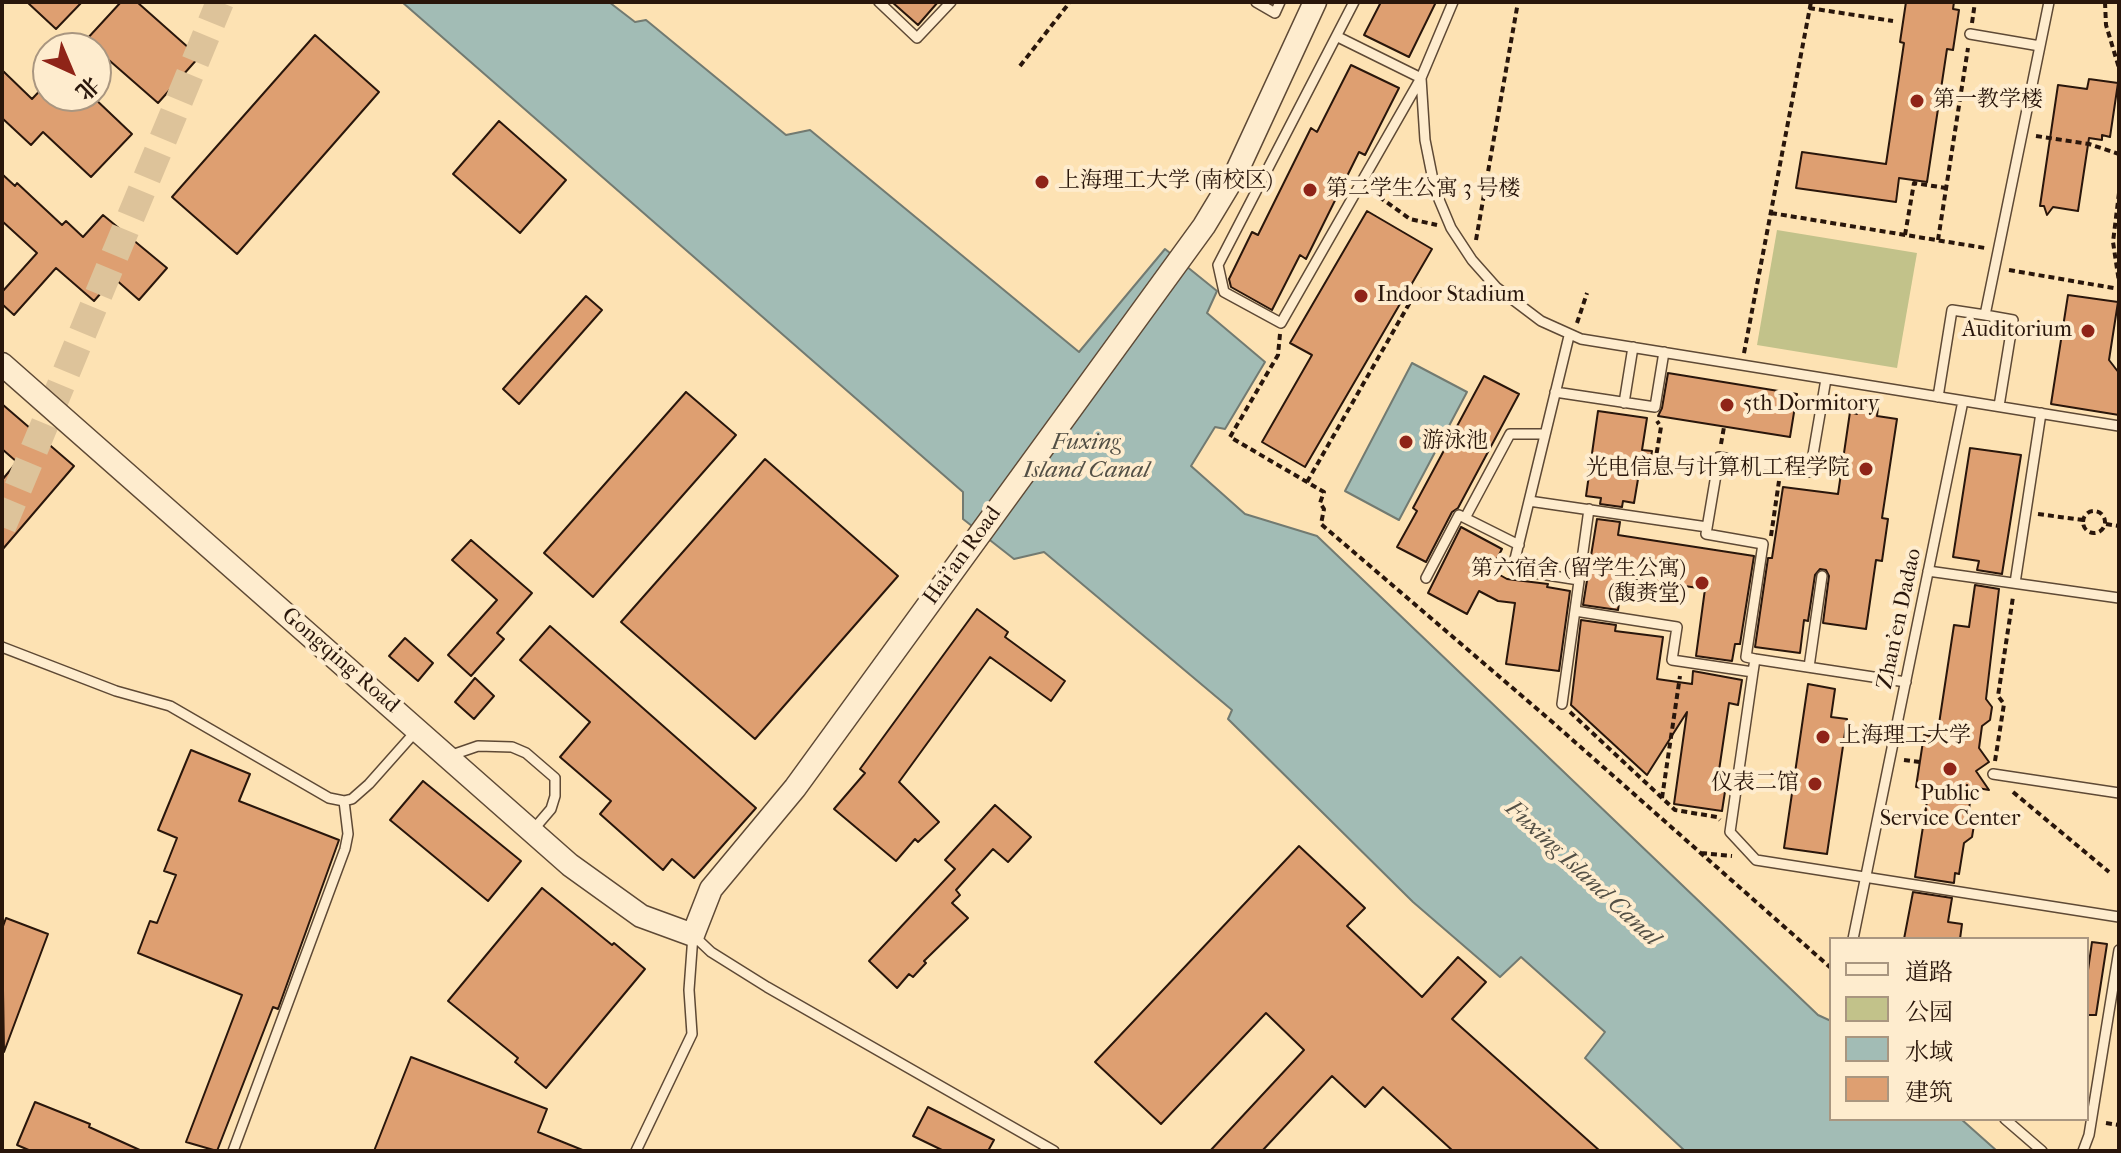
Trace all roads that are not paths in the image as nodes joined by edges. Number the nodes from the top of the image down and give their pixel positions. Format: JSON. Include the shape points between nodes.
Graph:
{"nodes":[{"id":1,"x":879,"y":2,"type":"edge"},
{"id":2,"x":951,"y":2,"type":"edge"},
{"id":3,"x":1256,"y":2,"type":"edge"},
{"id":4,"x":1280,"y":2,"type":"edge"},
{"id":5,"x":1315,"y":2,"type":"edge"},
{"id":6,"x":1354,"y":2,"type":"edge"},
{"id":7,"x":1453,"y":2,"type":"edge"},
{"id":8,"x":2049,"y":2,"type":"edge"},
{"id":9,"x":1970,"y":34,"type":"road end"},
{"id":10,"x":1338,"y":37,"type":"junction"},
{"id":11,"x":2040,"y":46,"type":"junction"},
{"id":12,"x":1421,"y":78,"type":"junction"},
{"id":13,"x":1985,"y":315,"type":"junction"},
{"id":14,"x":1571,"y":336,"type":"junction"},
{"id":15,"x":1633,"y":347,"type":"junction"},
{"id":16,"x":1664,"y":352,"type":"junction"},
{"id":17,"x":2,"y":364,"type":"edge"},
{"id":18,"x":1826,"y":379,"type":"junction"},
{"id":19,"x":1555,"y":392,"type":"junction"},
{"id":20,"x":1938,"y":397,"type":"junction"},
{"id":21,"x":1963,"y":401,"type":"junction"},
{"id":22,"x":1624,"y":403,"type":"junction"},
{"id":23,"x":1999,"y":406,"type":"junction"},
{"id":24,"x":2041,"y":413,"type":"junction"},
{"id":25,"x":2119,"y":426,"type":"edge"},
{"id":26,"x":1545,"y":434,"type":"junction"},
{"id":27,"x":1529,"y":501,"type":"junction"},
{"id":28,"x":1589,"y":509,"type":"junction"},
{"id":29,"x":1465,"y":518,"type":"junction"},
{"id":30,"x":1707,"y":527,"type":"junction"},
{"id":31,"x":1519,"y":545,"type":"junction"},
{"id":32,"x":1928,"y":571,"type":"junction"},
{"id":33,"x":1822,"y":576,"type":"dead end"},
{"id":34,"x":1426,"y":578,"type":"dead end"},
{"id":35,"x":1579,"y":580,"type":"junction"},
{"id":36,"x":2015,"y":583,"type":"junction"},
{"id":37,"x":2119,"y":598,"type":"edge"},
{"id":38,"x":1575,"y":611,"type":"junction"},
{"id":39,"x":2,"y":647,"type":"edge"},
{"id":40,"x":1755,"y":659,"type":"junction"},
{"id":41,"x":1809,"y":667,"type":"junction"},
{"id":42,"x":1753,"y":672,"type":"junction"},
{"id":43,"x":1906,"y":682,"type":"junction"},
{"id":44,"x":1562,"y":704,"type":"road end"},
{"id":45,"x":417,"y":730,"type":"junction"},
{"id":46,"x":448,"y":757,"type":"junction"},
{"id":47,"x":1993,"y":774,"type":"road end"},
{"id":48,"x":2119,"y":793,"type":"edge"},
{"id":49,"x":344,"y":801,"type":"junction"},
{"id":50,"x":531,"y":832,"type":"junction"},
{"id":51,"x":1865,"y":877,"type":"junction"},
{"id":52,"x":2119,"y":917,"type":"edge"},
{"id":53,"x":693,"y":935,"type":"junction"},
{"id":54,"x":1853,"y":937,"type":"edge"},
{"id":55,"x":2119,"y":950,"type":"edge"},
{"id":56,"x":2007,"y":1121,"type":"edge"},
{"id":57,"x":233,"y":1151,"type":"edge"},
{"id":58,"x":636,"y":1151,"type":"edge"},
{"id":59,"x":1054,"y":1151,"type":"edge"},
{"id":60,"x":2042,"y":1151,"type":"edge"},
{"id":61,"x":2083,"y":1151,"type":"edge"}],
"edges":[{"from":1,"to":2,"type":"lane","via":[[917,38]]},
{"from":3,"to":4,"type":"lane","via":[[1275,13]]},
{"from":5,"to":53,"type":"street","name":"Hai'an Road","via":[[1236,173],[1204,226],[795,788],[711,889]]},
{"from":6,"to":10,"type":"lane"},
{"from":7,"to":12,"type":"lane"},
{"from":8,"to":11,"type":"lane"},
{"from":9,"to":11,"type":"lane"},
{"from":10,"to":12,"type":"lane"},
{"from":10,"to":12,"type":"lane","via":[[1218,265],[1224,292],[1281,323]]},
{"from":11,"to":13,"type":"lane"},
{"from":12,"to":14,"type":"lane","via":[[1430,173],[1451,228],[1472,260],[1514,302]]},
{"from":13,"to":20,"type":"lane","via":[[1952,310]]},
{"from":13,"to":23,"type":"lane","via":[[2013,320]]},
{"from":14,"to":15,"type":"lane"},
{"from":14,"to":19,"type":"lane"},
{"from":15,"to":16,"type":"lane"},
{"from":15,"to":22,"type":"lane"},
{"from":16,"to":18,"type":"lane"},
{"from":16,"to":22,"type":"lane","via":[[1655,407]]},
{"from":17,"to":45,"type":"street","name":"Gongqing Road"},
{"from":18,"to":20,"type":"lane"},
{"from":18,"to":30,"type":"lane","via":[[1810,472],[1719,457]]},
{"from":19,"to":22,"type":"lane"},
{"from":19,"to":26,"type":"lane"},
{"from":20,"to":21,"type":"lane"},
{"from":21,"to":23,"type":"lane"},
{"from":21,"to":32,"type":"lane","name":"Zhan'en Dadao"},
{"from":23,"to":24,"type":"lane"},
{"from":24,"to":25,"type":"lane"},
{"from":24,"to":36,"type":"lane"},
{"from":26,"to":27,"type":"lane"},
{"from":26,"to":29,"type":"lane","via":[[1510,434]]},
{"from":27,"to":28,"type":"lane"},
{"from":27,"to":31,"type":"lane"},
{"from":28,"to":30,"type":"lane"},
{"from":28,"to":35,"type":"lane"},
{"from":29,"to":31,"type":"lane"},
{"from":29,"to":34,"type":"lane","via":[[1459,515]]},
{"from":30,"to":40,"type":"lane","via":[[1706,534],[1763,544],[1746,657]]},
{"from":31,"to":35,"type":"lane","via":[[1515,559],[1529,562],[1528,572]]},
{"from":32,"to":36,"type":"lane"},
{"from":32,"to":43,"type":"lane","name":"Zhan'en Dadao"},
{"from":33,"to":41,"type":"lane"},
{"from":35,"to":38,"type":"lane"},
{"from":36,"to":37,"type":"lane"},
{"from":38,"to":42,"type":"lane","via":[[1677,627],[1672,660]]},
{"from":38,"to":44,"type":"lane"},
{"from":39,"to":49,"type":"lane","via":[[170,706],[329,798]]},
{"from":40,"to":41,"type":"lane"},
{"from":40,"to":42,"type":"lane"},
{"from":41,"to":43,"type":"lane"},
{"from":42,"to":51,"type":"lane","via":[[1730,832],[1756,860]]},
{"from":43,"to":51,"type":"lane","name":"Zhan'en Dadao"},
{"from":45,"to":46,"type":"street","name":"Gongqing Road"},
{"from":45,"to":49,"type":"lane","via":[[369,784]]},
{"from":46,"to":50,"type":"street","name":"Gongqing Road"},
{"from":46,"to":50,"type":"lane","via":[[478,746],[512,747],[555,778],[551,809]]},
{"from":47,"to":48,"type":"lane"},
{"from":49,"to":57,"type":"lane","via":[[345,849]]},
{"from":50,"to":53,"type":"street","name":"Gongqing Road","via":[[641,916]]},
{"from":51,"to":52,"type":"lane"},
{"from":51,"to":54,"type":"lane","name":"Zhan'en Dadao"},
{"from":53,"to":58,"type":"lane","via":[[692,1034]]},
{"from":53,"to":59,"type":"lane","via":[[767,987]]},
{"from":55,"to":61,"type":"lane"},
{"from":56,"to":60,"type":"lane"}]}
